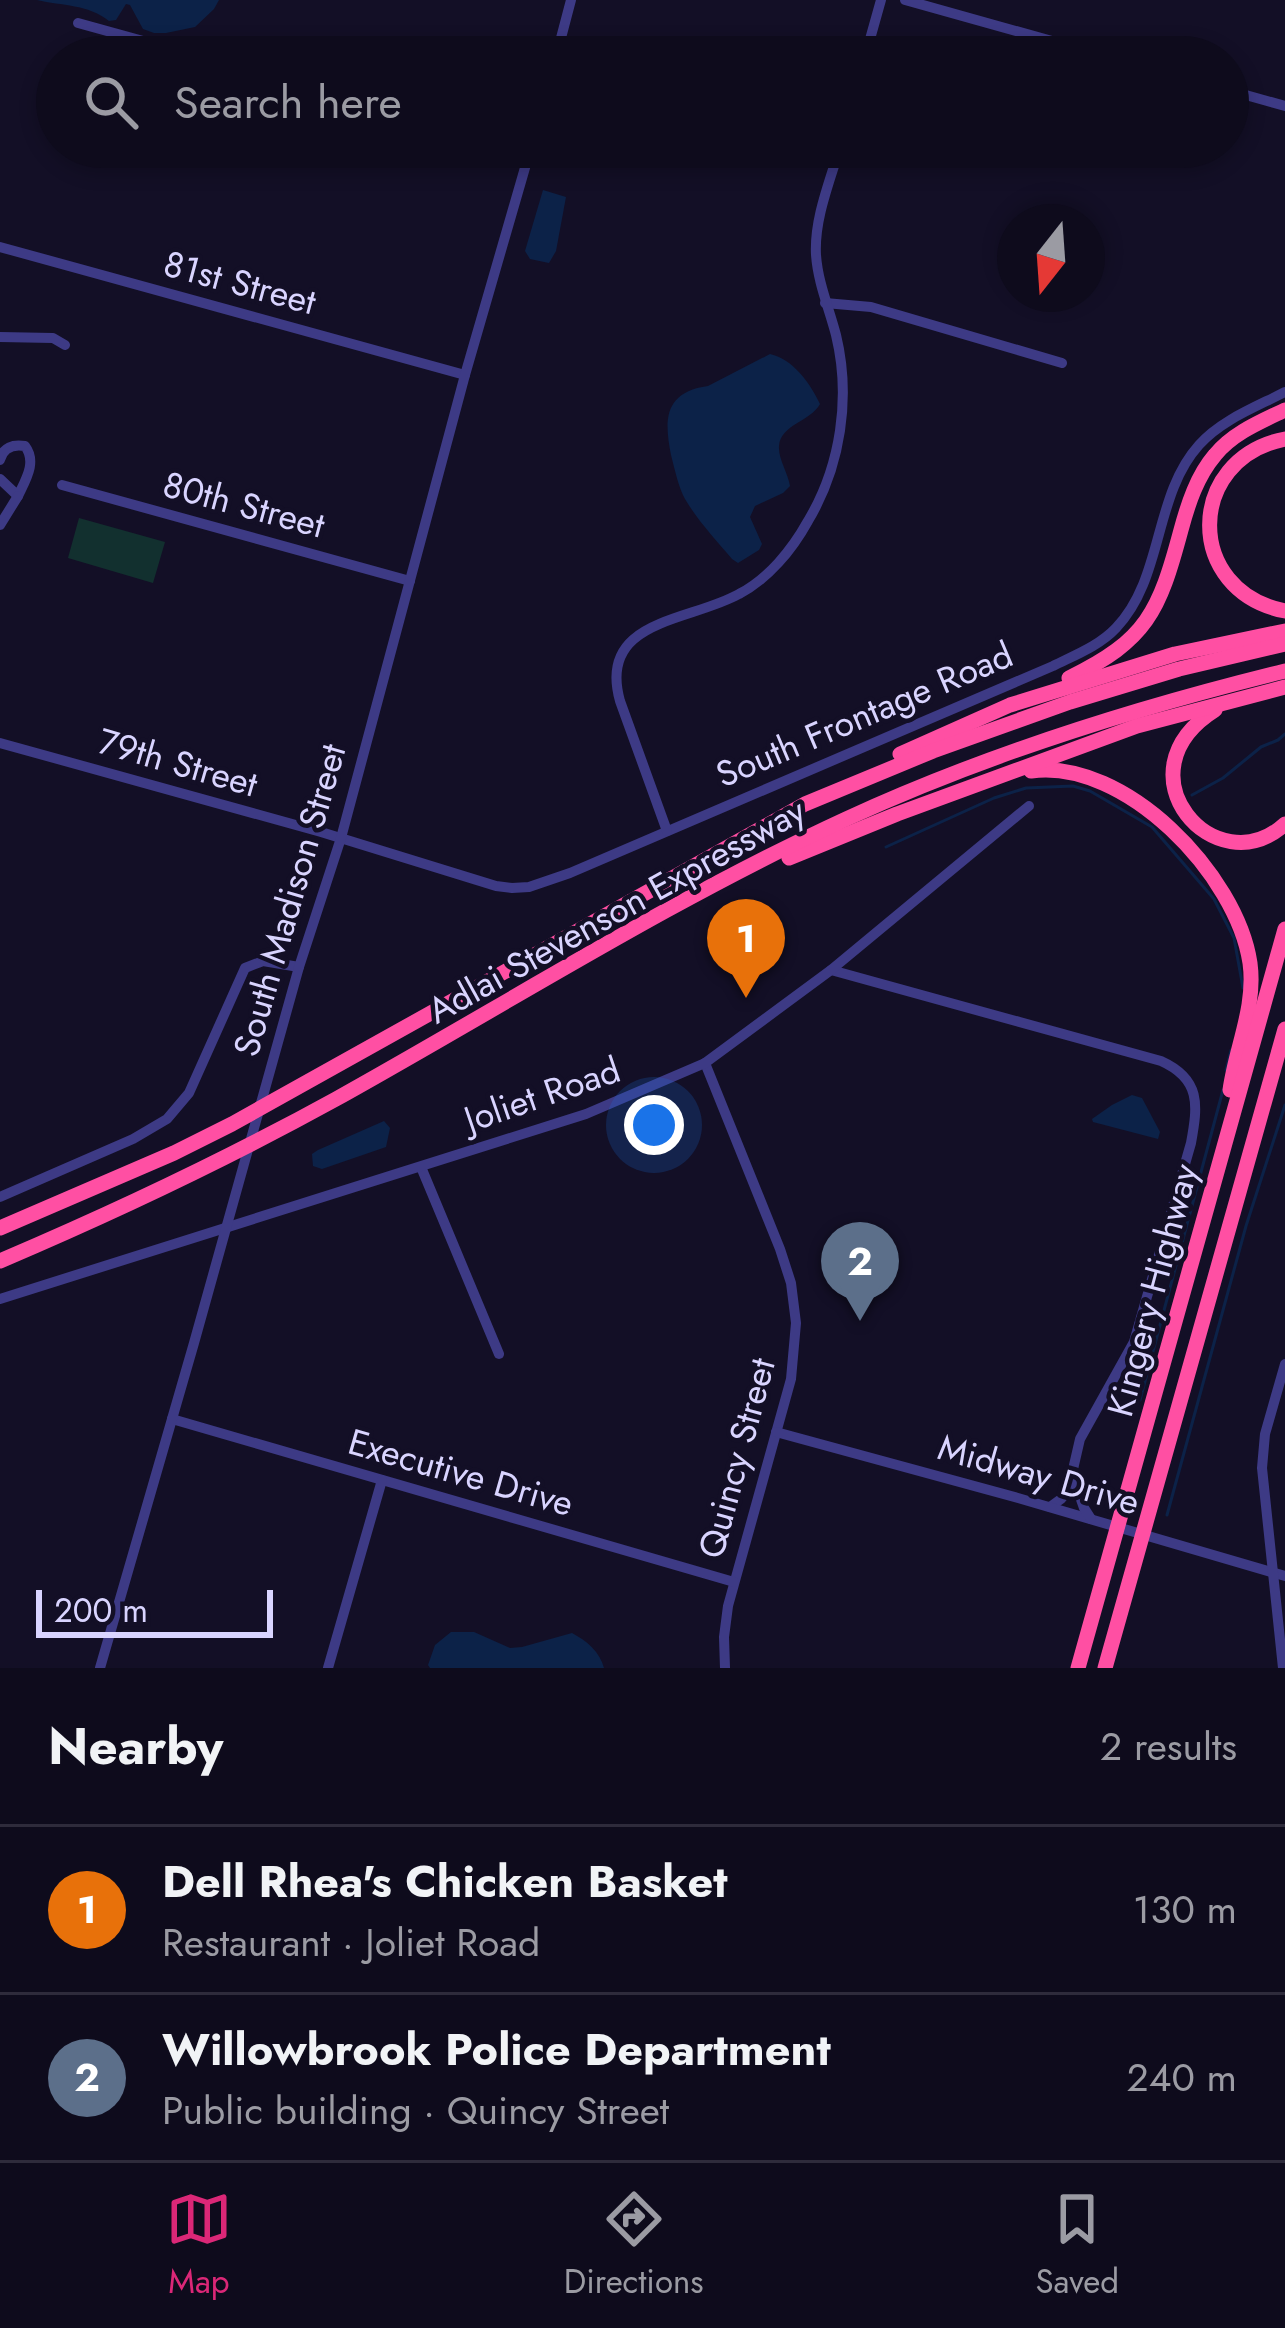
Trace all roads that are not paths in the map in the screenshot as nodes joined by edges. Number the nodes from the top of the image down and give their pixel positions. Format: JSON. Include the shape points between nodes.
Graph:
{"nodes":[{"id":1,"x":572,"y":0,"type":"edge"},
{"id":2,"x":880,"y":0,"type":"edge"},
{"id":3,"x":905,"y":0,"type":"edge"},
{"id":4,"x":78,"y":23,"type":"dead end"},
{"id":5,"x":125,"y":36,"type":"edge"},
{"id":6,"x":562,"y":36,"type":"edge"},
{"id":7,"x":871,"y":36,"type":"edge"},
{"id":8,"x":1034,"y":36,"type":"edge"},
{"id":9,"x":1249,"y":96,"type":"edge"},
{"id":10,"x":1285,"y":106,"type":"edge"},
{"id":11,"x":522,"y":168,"type":"edge"},
{"id":12,"x":834,"y":168,"type":"edge"},
{"id":13,"x":0,"y":247,"type":"edge"},
{"id":14,"x":825,"y":303,"type":"junction"},
{"id":15,"x":0,"y":337,"type":"edge"},
{"id":16,"x":65,"y":345,"type":"dead end"},
{"id":17,"x":1062,"y":363,"type":"dead end"},
{"id":18,"x":465,"y":375,"type":"junction"},
{"id":19,"x":1285,"y":392,"type":"edge"},
{"id":20,"x":1285,"y":410,"type":"edge"},
{"id":21,"x":1285,"y":439,"type":"edge"},
{"id":22,"x":0,"y":460,"type":"edge"},
{"id":23,"x":0,"y":479,"type":"edge"},
{"id":24,"x":62,"y":485,"type":"dead end"},
{"id":25,"x":18,"y":496,"type":"junction"},
{"id":26,"x":0,"y":524,"type":"edge"},
{"id":27,"x":410,"y":581,"type":"junction"},
{"id":28,"x":1285,"y":611,"type":"edge"},
{"id":29,"x":1285,"y":631,"type":"edge"},
{"id":30,"x":1285,"y":644,"type":"edge"},
{"id":31,"x":1285,"y":671,"type":"edge"},
{"id":32,"x":1277,"y":689,"type":"edge"},
{"id":33,"x":1010,"y":705,"type":"junction"},
{"id":34,"x":0,"y":743,"type":"edge"},
{"id":35,"x":1004,"y":775,"type":"junction"},
{"id":36,"x":806,"y":804,"type":"junction"},
{"id":37,"x":1029,"y":806,"type":"dead end"},
{"id":38,"x":1285,"y":824,"type":"edge"},
{"id":39,"x":667,"y":831,"type":"junction"},
{"id":40,"x":341,"y":838,"type":"junction"},
{"id":41,"x":734,"y":875,"type":"junction"},
{"id":42,"x":1285,"y":929,"type":"edge"},
{"id":43,"x":298,"y":967,"type":"junction"},
{"id":44,"x":831,"y":970,"type":"junction"},
{"id":45,"x":1285,"y":1029,"type":"edge"},
{"id":46,"x":705,"y":1063,"type":"junction"},
{"id":47,"x":1285,"y":1070,"type":"edge"},
{"id":48,"x":1222,"y":1149,"type":"junction"},
{"id":49,"x":1249,"y":1156,"type":"junction"},
{"id":50,"x":421,"y":1167,"type":"junction"},
{"id":51,"x":0,"y":1197,"type":"edge"},
{"id":52,"x":0,"y":1228,"type":"edge"},
{"id":53,"x":226,"y":1228,"type":"junction"},
{"id":54,"x":0,"y":1261,"type":"edge"},
{"id":55,"x":0,"y":1299,"type":"edge"},
{"id":56,"x":500,"y":1354,"type":"dead end"},
{"id":57,"x":1285,"y":1364,"type":"edge"},
{"id":58,"x":172,"y":1419,"type":"junction"},
{"id":59,"x":776,"y":1432,"type":"junction"},
{"id":60,"x":1072,"y":1472,"type":"junction"},
{"id":61,"x":382,"y":1480,"type":"junction"},
{"id":62,"x":1049,"y":1507,"type":"junction"},
{"id":63,"x":1091,"y":1519,"type":"junction"},
{"id":64,"x":1118,"y":1527,"type":"junction"},
{"id":65,"x":1143,"y":1535,"type":"junction"},
{"id":66,"x":1279,"y":1574,"type":"edge"},
{"id":67,"x":734,"y":1582,"type":"junction"},
{"id":68,"x":100,"y":1668,"type":"edge"},
{"id":69,"x":328,"y":1668,"type":"edge"},
{"id":70,"x":725,"y":1668,"type":"edge"},
{"id":71,"x":1078,"y":1668,"type":"edge"},
{"id":72,"x":1105,"y":1668,"type":"edge"},
{"id":73,"x":1283,"y":1668,"type":"edge"}],
"edges":[{"from":1,"to":6,"type":"street"},
{"from":2,"to":7,"type":"street"},
{"from":3,"to":8,"type":"street"},
{"from":4,"to":5,"type":"street"},
{"from":9,"to":10,"type":"street"},
{"from":11,"to":18,"type":"street","name":"South Madison Street"},
{"from":12,"to":14,"type":"street","via":[[817,234]]},
{"from":13,"to":18,"type":"street","name":"81st Street"},
{"from":14,"to":17,"type":"street","via":[[871,307]]},
{"from":14,"to":39,"type":"street","via":[[840,354],[842,420],[807,523],[753,586],[644,630],[618,661],[617,691]]},
{"from":15,"to":16,"type":"street"},
{"from":18,"to":27,"type":"street","name":"South Madison Street"},
{"from":19,"to":39,"type":"street","name":"South Frontage Road","via":[[1200,443],[1180,474],[1140,595],[1099,643]]},
{"from":20,"to":33,"type":"highway","via":[[1234,437],[1205,467],[1167,582],[1139,632],[1104,662]]},
{"from":21,"to":28,"type":"highway","via":[[1258,446],[1229,469],[1209,517],[1222,572],[1253,601]]},
{"from":22,"to":25,"type":"street","via":[[15,444],[31,454]]},
{"from":23,"to":25,"type":"street"},
{"from":24,"to":27,"type":"street","name":"80th Street"},
{"from":25,"to":26,"type":"street"},
{"from":27,"to":40,"type":"street","name":"South Madison Street"},
{"from":29,"to":33,"type":"highway","via":[[1175,654]]},
{"from":30,"to":36,"type":"highway","name":"Adlai Stevenson Expressway","via":[[1070,702]]},
{"from":31,"to":41,"type":"highway","name":"Adlai Stevenson Expressway","via":[[1025,745]]},
{"from":32,"to":35,"type":"highway","via":[[1137,726]]},
{"from":32,"to":38,"type":"highway","via":[[1200,719],[1174,758],[1174,787],[1187,816],[1215,837],[1254,841]]},
{"from":33,"to":36,"type":"highway"},
{"from":34,"to":40,"type":"street","name":"79th Street"},
{"from":35,"to":41,"type":"highway","via":[[763,871]]},
{"from":35,"to":48,"type":"highway","via":[[1046,769],[1111,786],[1177,835],[1220,892],[1251,975]]},
{"from":36,"to":52,"type":"highway","name":"Adlai Stevenson Expressway","via":[[232,1124]]},
{"from":37,"to":44,"type":"street","name":"Joliet Road"},
{"from":39,"to":40,"type":"street","name":"South Frontage Road","via":[[512,888]]},
{"from":40,"to":43,"type":"street","name":"South Madison Street"},
{"from":41,"to":54,"type":"highway","name":"Adlai Stevenson Expressway","via":[[276,1130]]},
{"from":42,"to":48,"type":"highway","name":"Kingery Highway"},
{"from":43,"to":51,"type":"street","via":[[263,961],[245,968],[189,1094],[167,1119]]},
{"from":43,"to":53,"type":"street","name":"South Madison Street"},
{"from":44,"to":46,"type":"street","name":"Joliet Road"},
{"from":44,"to":60,"type":"street","via":[[1161,1061],[1194,1090],[1191,1143],[1134,1342],[1081,1439]]},
{"from":45,"to":49,"type":"highway","name":"Kingery Highway"},
{"from":46,"to":50,"type":"street","name":"Joliet Road","via":[[586,1114]]},
{"from":46,"to":59,"type":"street","name":"Quincy Street","via":[[792,1288],[795,1353]]},
{"from":47,"to":49,"type":"highway"},
{"from":48,"to":64,"type":"highway","name":"Kingery Highway"},
{"from":49,"to":65,"type":"highway","name":"Kingery Highway"},
{"from":50,"to":53,"type":"street","name":"Joliet Road"},
{"from":50,"to":56,"type":"street"},
{"from":53,"to":55,"type":"street","name":"Joliet Road"},
{"from":53,"to":58,"type":"street","name":"South Madison Street"},
{"from":57,"to":66,"type":"street","via":[[1263,1452]]},
{"from":58,"to":61,"type":"street","name":"Executive Drive"},
{"from":58,"to":68,"type":"street","name":"South Madison Street"},
{"from":59,"to":62,"type":"street","name":"Midway Drive"},
{"from":59,"to":67,"type":"street","name":"Quincy Street"},
{"from":60,"to":62,"type":"street","via":[[1068,1491]]},
{"from":60,"to":63,"type":"street"},
{"from":61,"to":67,"type":"street","name":"Executive Drive"},
{"from":61,"to":69,"type":"street"},
{"from":62,"to":63,"type":"street","name":"Midway Drive"},
{"from":63,"to":64,"type":"street","name":"Midway Drive"},
{"from":64,"to":65,"type":"street","name":"Midway Drive"},
{"from":64,"to":71,"type":"highway","name":"Kingery Highway"},
{"from":65,"to":66,"type":"street","name":"Midway Drive"},
{"from":65,"to":72,"type":"highway","name":"Kingery Highway"},
{"from":66,"to":73,"type":"street"},
{"from":67,"to":70,"type":"street","name":"Quincy Street"}]}
